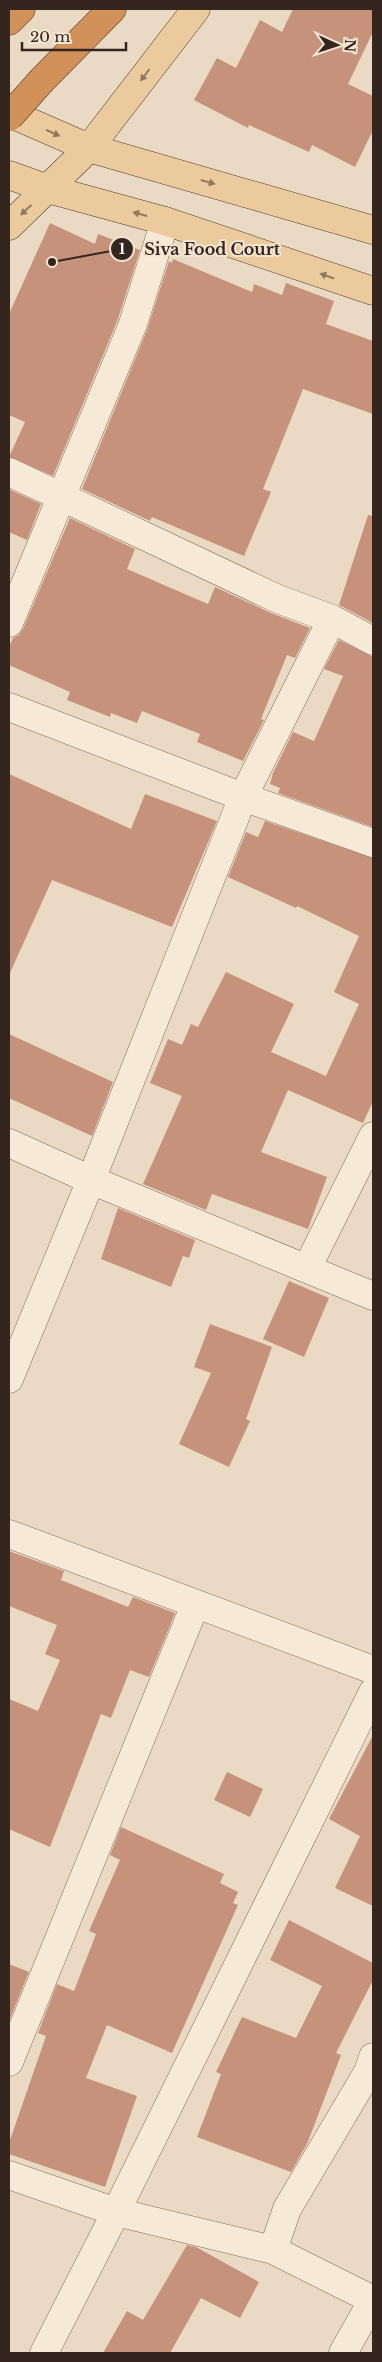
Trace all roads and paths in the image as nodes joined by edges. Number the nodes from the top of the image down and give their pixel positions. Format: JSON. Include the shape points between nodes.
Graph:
{"nodes":[{"id":1,"x":21,"y":9,"type":"edge"},
{"id":2,"x":112,"y":9,"type":"edge"},
{"id":3,"x":196,"y":9,"type":"edge"},
{"id":4,"x":9,"y":21,"type":"edge"},
{"id":5,"x":9,"y":113,"type":"edge"},
{"id":6,"x":9,"y":117,"type":"edge"},
{"id":7,"x":89,"y":148,"type":"junction"},
{"id":8,"x":9,"y":175,"type":"edge"},
{"id":9,"x":48,"y":189,"type":"junction"},
{"id":10,"x":165,"y":221,"type":"junction"},
{"id":11,"x":9,"y":226,"type":"edge"},
{"id":12,"x":373,"y":230,"type":"edge"},
{"id":13,"x":373,"y":291,"type":"edge"},
{"id":14,"x":9,"y":472,"type":"edge"},
{"id":15,"x":62,"y":495,"type":"junction"},
{"id":16,"x":332,"y":619,"type":"junction"},
{"id":17,"x":9,"y":623,"type":"edge"},
{"id":18,"x":373,"y":641,"type":"edge"},
{"id":19,"x":9,"y":707,"type":"edge"},
{"id":20,"x":243,"y":797,"type":"junction"},
{"id":21,"x":373,"y":843,"type":"edge"},
{"id":22,"x":373,"y":1136,"type":"edge"},
{"id":23,"x":9,"y":1143,"type":"edge"},
{"id":24,"x":91,"y":1180,"type":"junction"},
{"id":25,"x":307,"y":1268,"type":"junction"},
{"id":26,"x":373,"y":1296,"type":"edge"},
{"id":27,"x":9,"y":1379,"type":"edge"},
{"id":28,"x":9,"y":1534,"type":"edge"},
{"id":29,"x":195,"y":1605,"type":"junction"},
{"id":30,"x":373,"y":1670,"type":"edge"},
{"id":31,"x":373,"y":1692,"type":"edge"},
{"id":32,"x":373,"y":2057,"type":"edge"},
{"id":33,"x":9,"y":2062,"type":"edge"},
{"id":34,"x":9,"y":2176,"type":"edge"},
{"id":35,"x":116,"y":2212,"type":"junction"},
{"id":36,"x":273,"y":2250,"type":"junction"},
{"id":37,"x":373,"y":2300,"type":"edge"},
{"id":38,"x":44,"y":2353,"type":"edge"},
{"id":39,"x":343,"y":2353,"type":"edge"}],
"edges":[{"from":1,"to":4,"type":"highway"},
{"from":2,"to":6,"type":"highway","bridge":true},
{"from":3,"to":7,"type":"main road","one_way":true},
{"from":5,"to":7,"type":"main road","one_way":true},
{"from":7,"to":9,"type":"main road"},
{"from":7,"to":12,"type":"main road","one_way":true},
{"from":8,"to":9,"type":"main road"},
{"from":10,"to":9,"type":"main road","one_way":true},
{"from":9,"to":11,"type":"main road","one_way":true},
{"from":13,"to":10,"type":"main road","one_way":true},
{"from":10,"to":15,"type":"street","via":[[133,324]]},
{"from":14,"to":15,"type":"street"},
{"from":15,"to":16,"type":"street","via":[[278,599]]},
{"from":15,"to":17,"type":"street"},
{"from":16,"to":18,"type":"street"},
{"from":16,"to":20,"type":"street"},
{"from":19,"to":20,"type":"street"},
{"from":20,"to":21,"type":"street"},
{"from":20,"to":24,"type":"street"},
{"from":22,"to":25,"type":"street"},
{"from":23,"to":24,"type":"street"},
{"from":24,"to":25,"type":"street"},
{"from":24,"to":27,"type":"street"},
{"from":25,"to":26,"type":"street"},
{"from":28,"to":29,"type":"street"},
{"from":29,"to":30,"type":"street"},
{"from":29,"to":33,"type":"street"},
{"from":31,"to":35,"type":"street"},
{"from":32,"to":36,"type":"street","via":[[368,2072],[286,2209]]},
{"from":34,"to":35,"type":"street"},
{"from":35,"to":36,"type":"street"},
{"from":35,"to":38,"type":"street"},
{"from":36,"to":37,"type":"street"},
{"from":37,"to":39,"type":"street"}]}
